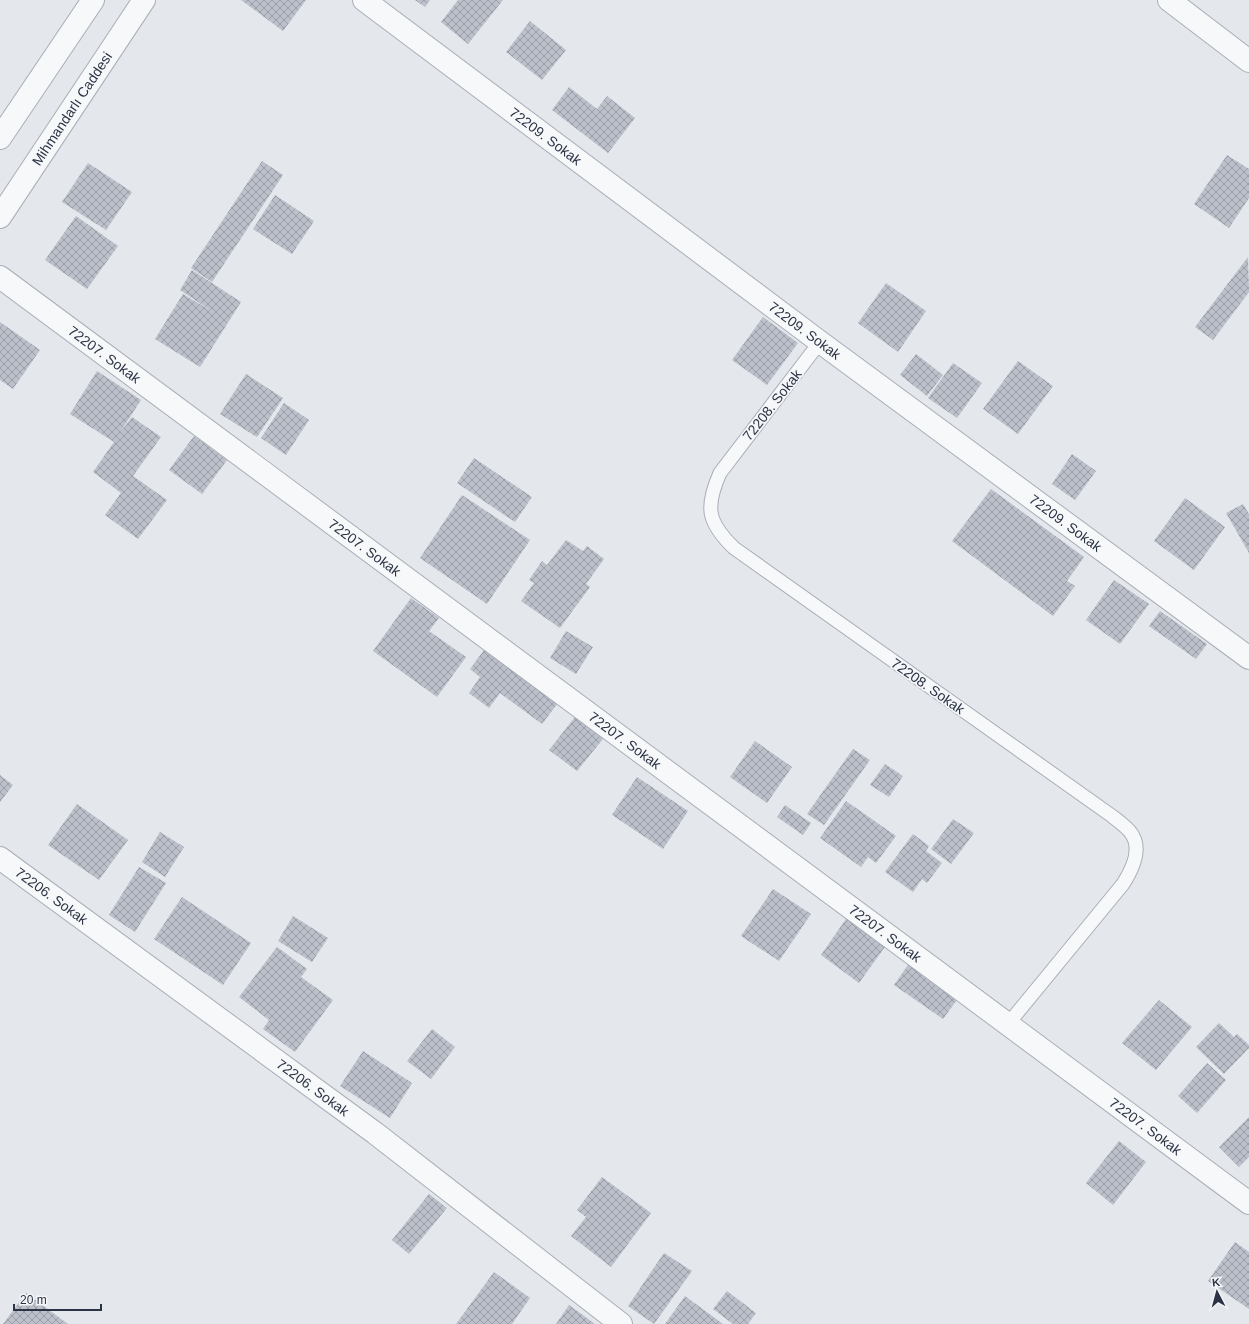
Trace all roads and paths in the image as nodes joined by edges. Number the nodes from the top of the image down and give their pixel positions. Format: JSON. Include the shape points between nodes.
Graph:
{"nodes":[{"id":1,"x":93,"y":0,"type":"edge"},
{"id":2,"x":144,"y":0,"type":"edge"},
{"id":3,"x":364,"y":0,"type":"edge"},
{"id":4,"x":1169,"y":0,"type":"edge"},
{"id":5,"x":1249,"y":61,"type":"edge"},
{"id":6,"x":0,"y":138,"type":"edge"},
{"id":7,"x":0,"y":217,"type":"edge"},
{"id":8,"x":0,"y":277,"type":"edge"},
{"id":9,"x":820,"y":342,"type":"junction"},
{"id":10,"x":1249,"y":658,"type":"edge"},
{"id":11,"x":0,"y":858,"type":"edge"},
{"id":12,"x":1008,"y":1024,"type":"junction"},
{"id":13,"x":1249,"y":1203,"type":"edge"},
{"id":14,"x":621,"y":1324,"type":"edge"}],
"edges":[{"from":1,"to":6,"type":"street"},
{"from":2,"to":7,"type":"street","name":"Mihmandarlı Caddesi"},
{"from":3,"to":9,"type":"street","name":"72209. Sokak"},
{"from":4,"to":5,"type":"street"},
{"from":8,"to":12,"type":"street","name":"72207. Sokak"},
{"from":9,"to":10,"type":"street","name":"72209. Sokak"},
{"from":9,"to":12,"type":"lane","name":"72208. Sokak","via":[[720,473],[714,488],[712,522],[720,534],[740,553],[1112,816],[1132,834],[1136,846],[1133,869],[1123,884]]},
{"from":11,"to":14,"type":"street","name":"72206. Sokak","via":[[375,1133]]},
{"from":12,"to":13,"type":"street","name":"72207. Sokak"}]}
